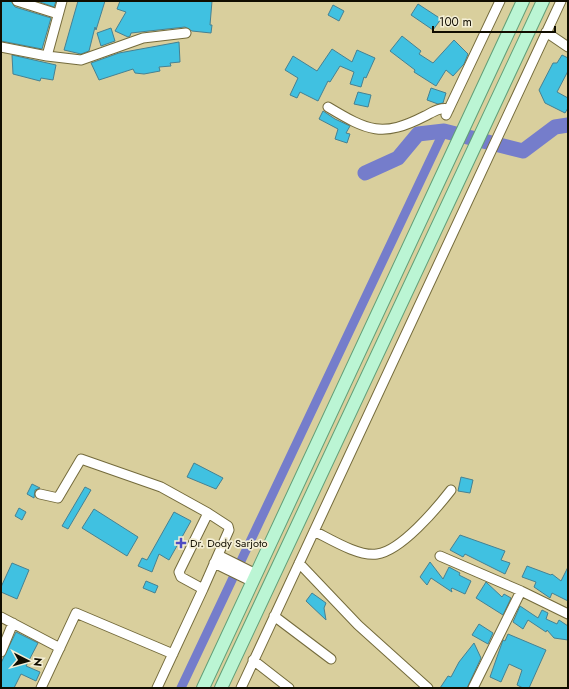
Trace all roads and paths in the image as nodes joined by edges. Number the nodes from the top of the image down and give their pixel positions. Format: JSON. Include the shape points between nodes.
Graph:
{"nodes":[{"id":1,"x":17,"y":1,"type":"edge"},
{"id":2,"x":62,"y":1,"type":"edge"},
{"id":3,"x":500,"y":1,"type":"edge"},
{"id":4,"x":522,"y":1,"type":"edge"},
{"id":5,"x":543,"y":1,"type":"edge"},
{"id":6,"x":561,"y":1,"type":"edge"},
{"id":7,"x":58,"y":14,"type":"junction"},
{"id":8,"x":546,"y":32,"type":"junction"},
{"id":9,"x":186,"y":33,"type":"dead end"},
{"id":10,"x":1,"y":47,"type":"edge"},
{"id":11,"x":568,"y":47,"type":"edge"},
{"id":12,"x":47,"y":56,"type":"junction"},
{"id":13,"x":328,"y":107,"type":"dead end"},
{"id":14,"x":451,"y":490,"type":"dead end"},
{"id":15,"x":40,"y":494,"type":"dead end"},
{"id":16,"x":208,"y":513,"type":"junction"},
{"id":17,"x":314,"y":531,"type":"junction"},
{"id":18,"x":440,"y":556,"type":"dead end"},
{"id":19,"x":216,"y":559,"type":"junction"},
{"id":20,"x":299,"y":563,"type":"junction"},
{"id":21,"x":248,"y":575,"type":"junction"},
{"id":22,"x":203,"y":589,"type":"junction"},
{"id":23,"x":521,"y":591,"type":"junction"},
{"id":24,"x":568,"y":614,"type":"edge"},
{"id":25,"x":274,"y":616,"type":"junction"},
{"id":26,"x":1,"y":617,"type":"edge"},
{"id":27,"x":13,"y":624,"type":"junction"},
{"id":28,"x":60,"y":648,"type":"junction"},
{"id":29,"x":1,"y":652,"type":"edge"},
{"id":30,"x":173,"y":654,"type":"junction"},
{"id":31,"x":331,"y":659,"type":"dead end"},
{"id":32,"x":253,"y":660,"type":"junction"},
{"id":33,"x":41,"y":688,"type":"edge"},
{"id":34,"x":157,"y":688,"type":"edge"},
{"id":35,"x":203,"y":688,"type":"edge"},
{"id":36,"x":221,"y":688,"type":"edge"},
{"id":37,"x":241,"y":688,"type":"edge"},
{"id":38,"x":289,"y":688,"type":"edge"},
{"id":39,"x":428,"y":688,"type":"edge"},
{"id":40,"x":473,"y":688,"type":"edge"}],
"edges":[{"from":1,"to":7,"type":"street"},
{"from":2,"to":7,"type":"street"},
{"from":3,"to":13,"type":"street","via":[[447,112],[437,110],[408,125],[386,129],[365,127]]},
{"from":4,"to":21,"type":"main road","via":[[457,144]]},
{"from":5,"to":36,"type":"main road"},
{"from":6,"to":8,"type":"street"},
{"from":7,"to":12,"type":"street"},
{"from":8,"to":11,"type":"street"},
{"from":8,"to":17,"type":"street"},
{"from":9,"to":12,"type":"street","via":[[143,38],[81,60]]},
{"from":10,"to":12,"type":"street"},
{"from":14,"to":17,"type":"street","via":[[413,531],[385,552],[363,553]]},
{"from":15,"to":16,"type":"street","via":[[58,498],[81,459],[161,487]]},
{"from":16,"to":19,"type":"street","via":[[229,528]]},
{"from":16,"to":22,"type":"street","via":[[179,572],[181,577]]},
{"from":17,"to":20,"type":"street"},
{"from":18,"to":23,"type":"street"},
{"from":19,"to":21,"type":"street"},
{"from":19,"to":22,"type":"street"},
{"from":20,"to":25,"type":"street"},
{"from":20,"to":39,"type":"street","via":[[358,625]]},
{"from":21,"to":35,"type":"main road"},
{"from":22,"to":30,"type":"street"},
{"from":23,"to":24,"type":"street"},
{"from":23,"to":40,"type":"street"},
{"from":25,"to":31,"type":"street"},
{"from":25,"to":32,"type":"street"},
{"from":26,"to":27,"type":"street"},
{"from":27,"to":28,"type":"street"},
{"from":27,"to":29,"type":"street"},
{"from":28,"to":30,"type":"street","via":[[76,613]]},
{"from":28,"to":33,"type":"street"},
{"from":30,"to":34,"type":"street"},
{"from":32,"to":37,"type":"street"},
{"from":32,"to":38,"type":"street"}]}
